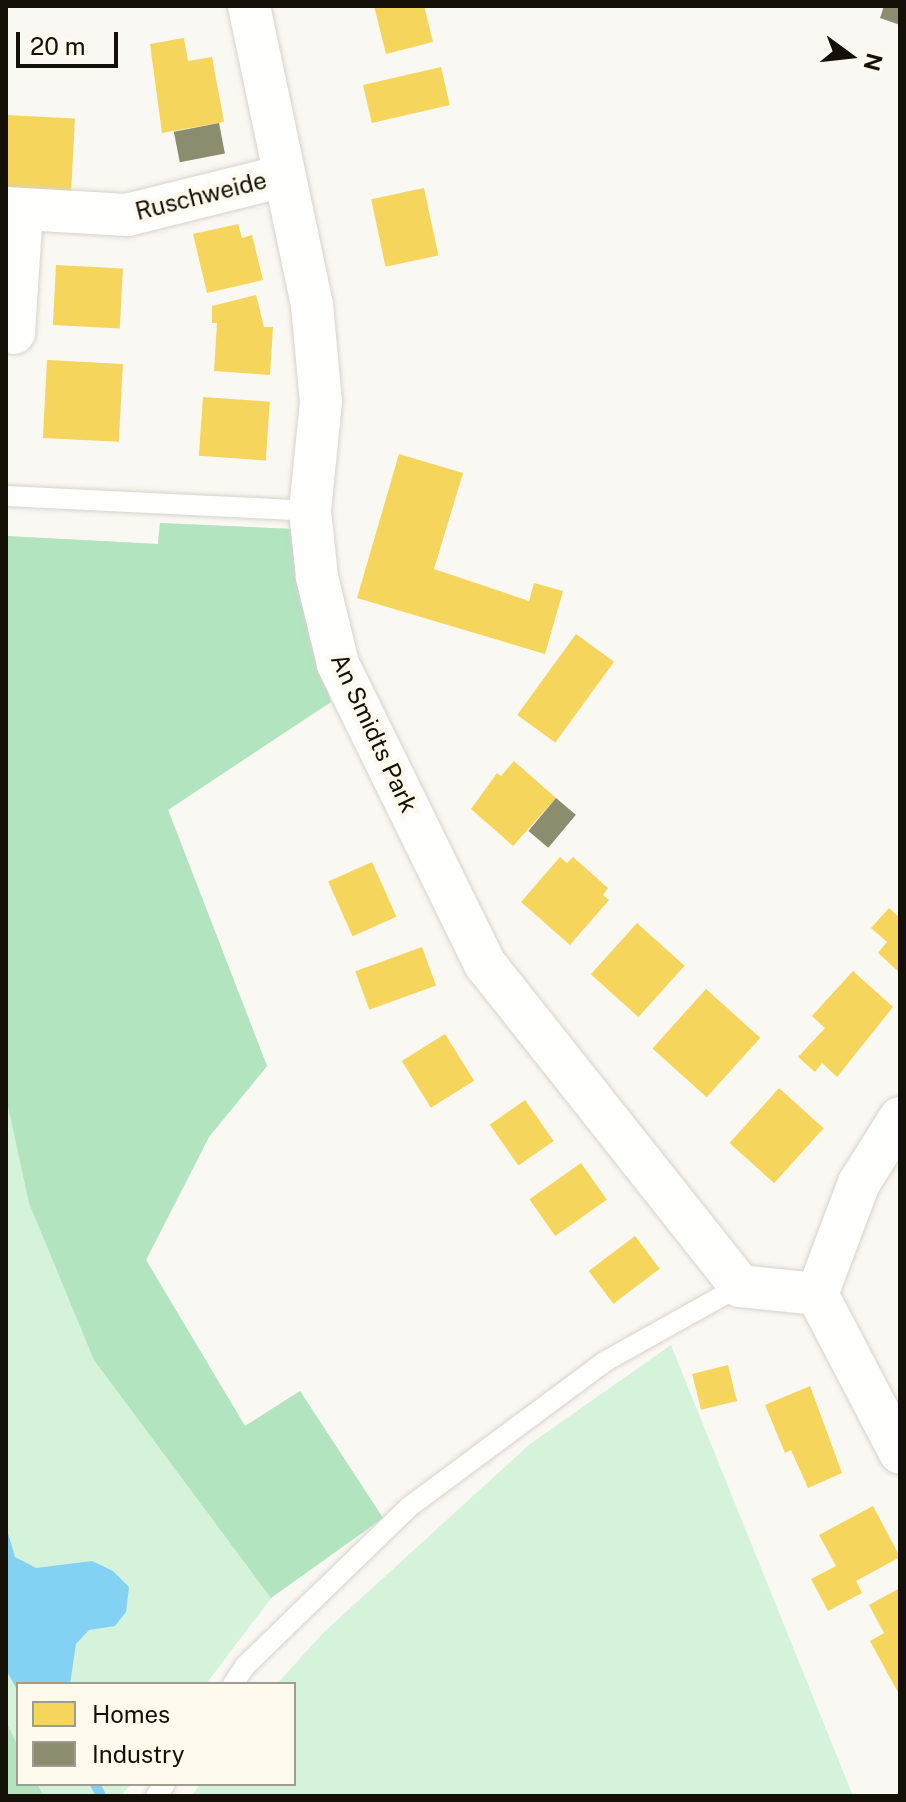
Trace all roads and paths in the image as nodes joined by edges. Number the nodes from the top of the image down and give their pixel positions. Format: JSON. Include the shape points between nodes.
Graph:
{"nodes":[{"id":1,"x":249,"y":6,"type":"edge"},
{"id":2,"x":283,"y":176,"type":"junction"},
{"id":3,"x":14,"y":209,"type":"edge"},
{"id":4,"x":14,"y":333,"type":"dead end"},
{"id":5,"x":6,"y":496,"type":"edge"},
{"id":6,"x":310,"y":511,"type":"junction"},
{"id":7,"x":900,"y":1118,"type":"edge"},
{"id":8,"x":740,"y":1286,"type":"junction"},
{"id":9,"x":817,"y":1294,"type":"junction"},
{"id":10,"x":900,"y":1453,"type":"edge"},
{"id":11,"x":234,"y":1682,"type":"edge"}],
"edges":[{"from":1,"to":2,"type":"street","name":"An Smidts Park"},
{"from":2,"to":3,"type":"street","name":"Ruschweide","via":[[127,215]]},
{"from":2,"to":6,"type":"street","name":"An Smidts Park","via":[[312,305],[321,402]]},
{"from":3,"to":4,"type":"street","name":"Ruschweide"},
{"from":5,"to":6,"type":"lane"},
{"from":6,"to":8,"type":"street","name":"An Smidts Park","via":[[317,577],[338,664],[485,964]]},
{"from":7,"to":9,"type":"street","via":[[859,1183]]},
{"from":8,"to":9,"type":"street"},
{"from":8,"to":11,"type":"lane","via":[[604,1362],[409,1507]]},
{"from":9,"to":10,"type":"street"}]}
